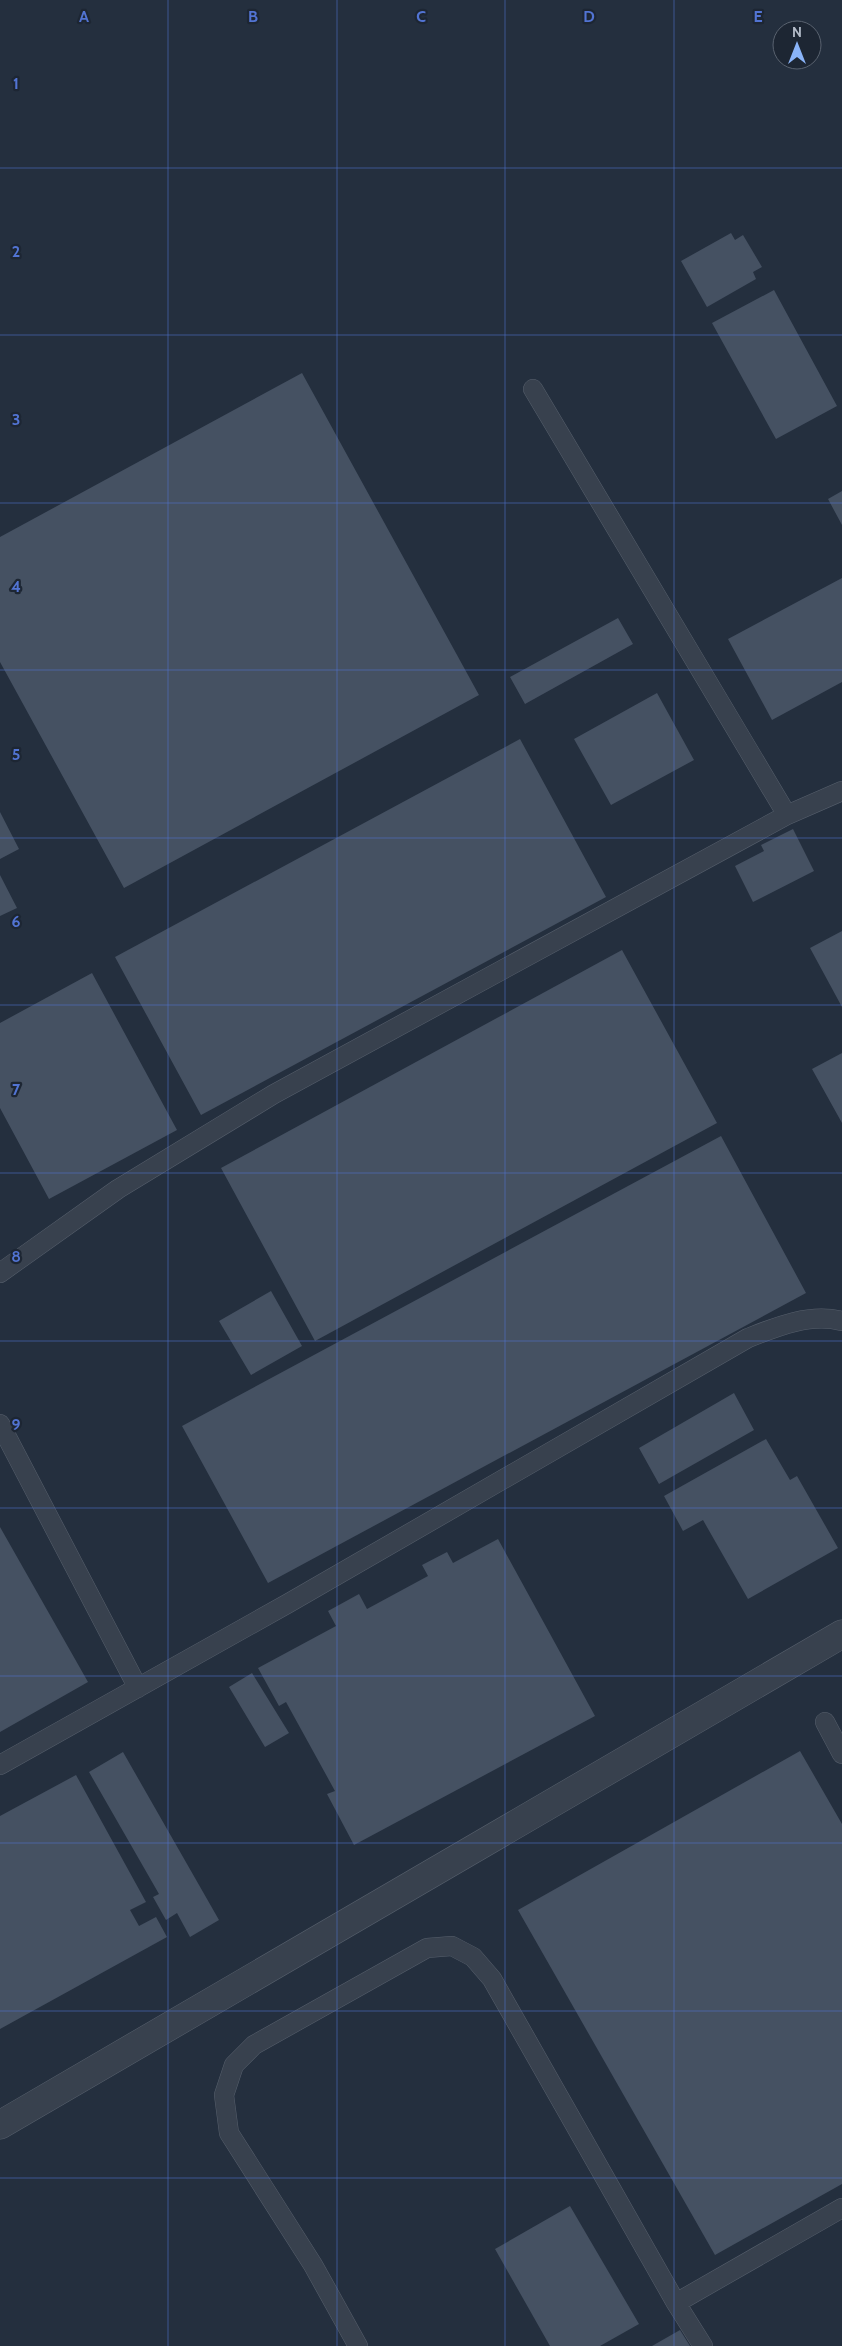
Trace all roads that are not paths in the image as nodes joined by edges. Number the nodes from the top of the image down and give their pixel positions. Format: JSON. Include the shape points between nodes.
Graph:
{"nodes":[{"id":1,"x":533,"y":389,"type":"dead end"},
{"id":2,"x":842,"y":791,"type":"edge"},
{"id":3,"x":787,"y":815,"type":"junction"},
{"id":4,"x":0,"y":1273,"type":"edge"},
{"id":5,"x":842,"y":1321,"type":"edge"},
{"id":6,"x":0,"y":1424,"type":"edge"},
{"id":7,"x":842,"y":1634,"type":"edge"},
{"id":8,"x":138,"y":1688,"type":"junction"},
{"id":9,"x":825,"y":1722,"type":"dead end"},
{"id":10,"x":842,"y":1754,"type":"edge"},
{"id":11,"x":0,"y":1764,"type":"edge"},
{"id":12,"x":0,"y":2126,"type":"edge"},
{"id":13,"x":842,"y":2208,"type":"edge"},
{"id":14,"x":676,"y":2303,"type":"junction"},
{"id":15,"x":358,"y":2346,"type":"edge"},
{"id":16,"x":703,"y":2346,"type":"edge"}],
"edges":[{"from":1,"to":3,"type":"lane"},
{"from":2,"to":3,"type":"lane"},
{"from":3,"to":4,"type":"lane","via":[[274,1094],[118,1190]]},
{"from":5,"to":8,"type":"lane","via":[[832,1318],[787,1322],[748,1338]]},
{"from":6,"to":8,"type":"lane"},
{"from":7,"to":12,"type":"street"},
{"from":8,"to":11,"type":"lane"},
{"from":9,"to":10,"type":"lane"},
{"from":13,"to":14,"type":"lane"},
{"from":14,"to":15,"type":"lane","via":[[492,1979],[473,1957],[452,1946],[427,1948],[254,2045],[234,2065],[224,2095],[229,2133],[313,2266]]},
{"from":14,"to":16,"type":"lane"}]}
